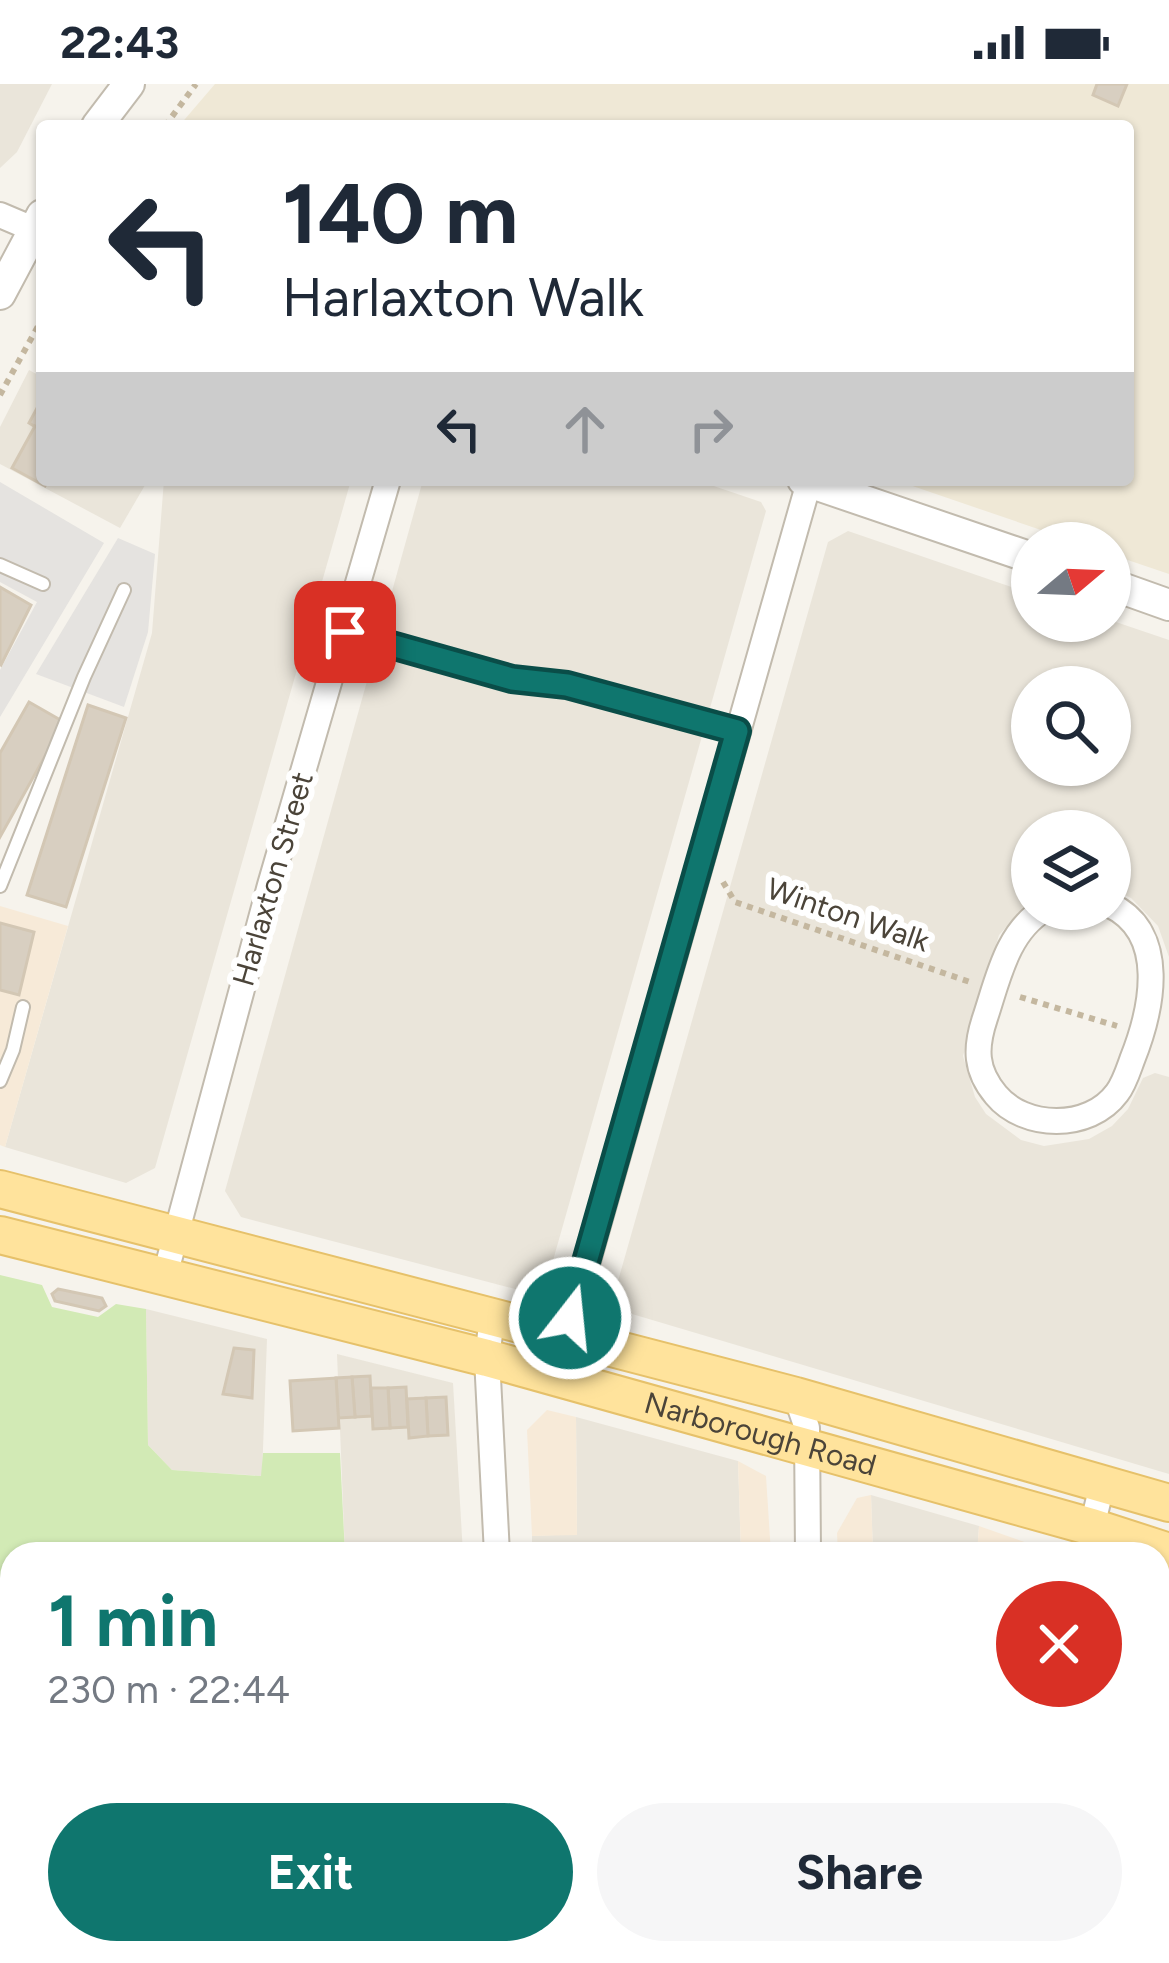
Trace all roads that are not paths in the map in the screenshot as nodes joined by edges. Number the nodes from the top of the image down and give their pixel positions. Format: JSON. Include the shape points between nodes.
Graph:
{"nodes":[{"id":1,"x":129,"y":84,"type":"edge"},
{"id":2,"x":102,"y":120,"type":"edge"},
{"id":3,"x":0,"y":215,"type":"edge"},
{"id":4,"x":36,"y":223,"type":"edge"},
{"id":5,"x":36,"y":229,"type":"edge"},
{"id":6,"x":0,"y":294,"type":"edge"},
{"id":7,"x":386,"y":486,"type":"edge"},
{"id":8,"x":805,"y":486,"type":"edge"},
{"id":9,"x":821,"y":486,"type":"edge"},
{"id":10,"x":1011,"y":551,"type":"edge"},
{"id":11,"x":0,"y":565,"type":"edge"},
{"id":12,"x":43,"y":584,"type":"dead end"},
{"id":13,"x":124,"y":590,"type":"dead end"},
{"id":14,"x":1131,"y":591,"type":"edge"},
{"id":15,"x":1169,"y":604,"type":"edge"},
{"id":16,"x":345,"y":632,"type":"junction"},
{"id":17,"x":737,"y":731,"type":"junction"},
{"id":18,"x":0,"y":886,"type":"edge"},
{"id":19,"x":1131,"y":918,"type":"edge"},
{"id":20,"x":1019,"y":930,"type":"edge"},
{"id":21,"x":22,"y":1007,"type":"dead end"},
{"id":22,"x":1142,"y":1034,"type":"junction"},
{"id":23,"x":1169,"y":1043,"type":"edge"},
{"id":24,"x":0,"y":1081,"type":"edge"},
{"id":25,"x":0,"y":1189,"type":"edge"},
{"id":26,"x":0,"y":1235,"type":"edge"},
{"id":27,"x":174,"y":1236,"type":"junction"},
{"id":28,"x":164,"y":1279,"type":"junction"},
{"id":29,"x":492,"y":1318,"type":"junction"},
{"id":30,"x":565,"y":1336,"type":"junction"},
{"id":31,"x":487,"y":1358,"type":"junction"},
{"id":32,"x":555,"y":1378,"type":"junction"},
{"id":33,"x":796,"y":1396,"type":"junction"},
{"id":34,"x":808,"y":1447,"type":"junction"},
{"id":35,"x":1102,"y":1481,"type":"junction"},
{"id":36,"x":1169,"y":1503,"type":"edge"},
{"id":37,"x":1092,"y":1540,"type":"edge"},
{"id":38,"x":496,"y":1542,"type":"edge"},
{"id":39,"x":808,"y":1542,"type":"edge"}],
"edges":[{"from":1,"to":2,"type":"street"},
{"from":3,"to":4,"type":"street"},
{"from":5,"to":6,"type":"street"},
{"from":7,"to":16,"type":"street","name":"Harlaxton Street"},
{"from":8,"to":17,"type":"street"},
{"from":9,"to":10,"type":"street"},
{"from":11,"to":12,"type":"lane"},
{"from":13,"to":18,"type":"lane"},
{"from":14,"to":15,"type":"street"},
{"from":16,"to":17,"type":"lane"},
{"from":16,"to":27,"type":"street","name":"Harlaxton Street"},
{"from":17,"to":30,"type":"street"},
{"from":19,"to":22,"type":"street","via":[[1149,951]]},
{"from":20,"to":22,"type":"street","via":[[980,1033],[979,1068],[1006,1106],[1040,1120],[1079,1118],[1120,1091]]},
{"from":21,"to":24,"type":"lane"},
{"from":22,"to":23,"type":"street"},
{"from":25,"to":27,"type":"main road","name":"Narborough Road"},
{"from":26,"to":28,"type":"main road","name":"Narborough Road"},
{"from":27,"to":28,"type":"street","name":"Harlaxton Street"},
{"from":27,"to":29,"type":"main road","name":"Narborough Road"},
{"from":28,"to":31,"type":"main road","name":"Narborough Road"},
{"from":29,"to":30,"type":"main road","name":"Narborough Road"},
{"from":29,"to":31,"type":"street"},
{"from":30,"to":32,"type":"street"},
{"from":30,"to":33,"type":"main road","name":"Narborough Road"},
{"from":31,"to":32,"type":"main road","name":"Narborough Road"},
{"from":31,"to":38,"type":"street"},
{"from":32,"to":34,"type":"main road","name":"Narborough Road"},
{"from":33,"to":34,"type":"street"},
{"from":33,"to":35,"type":"main road","name":"Narborough Road"},
{"from":34,"to":37,"type":"main road","name":"Narborough Road"},
{"from":34,"to":39,"type":"street"},
{"from":35,"to":36,"type":"main road","name":"Narborough Road"},
{"from":35,"to":37,"type":"street"}]}
